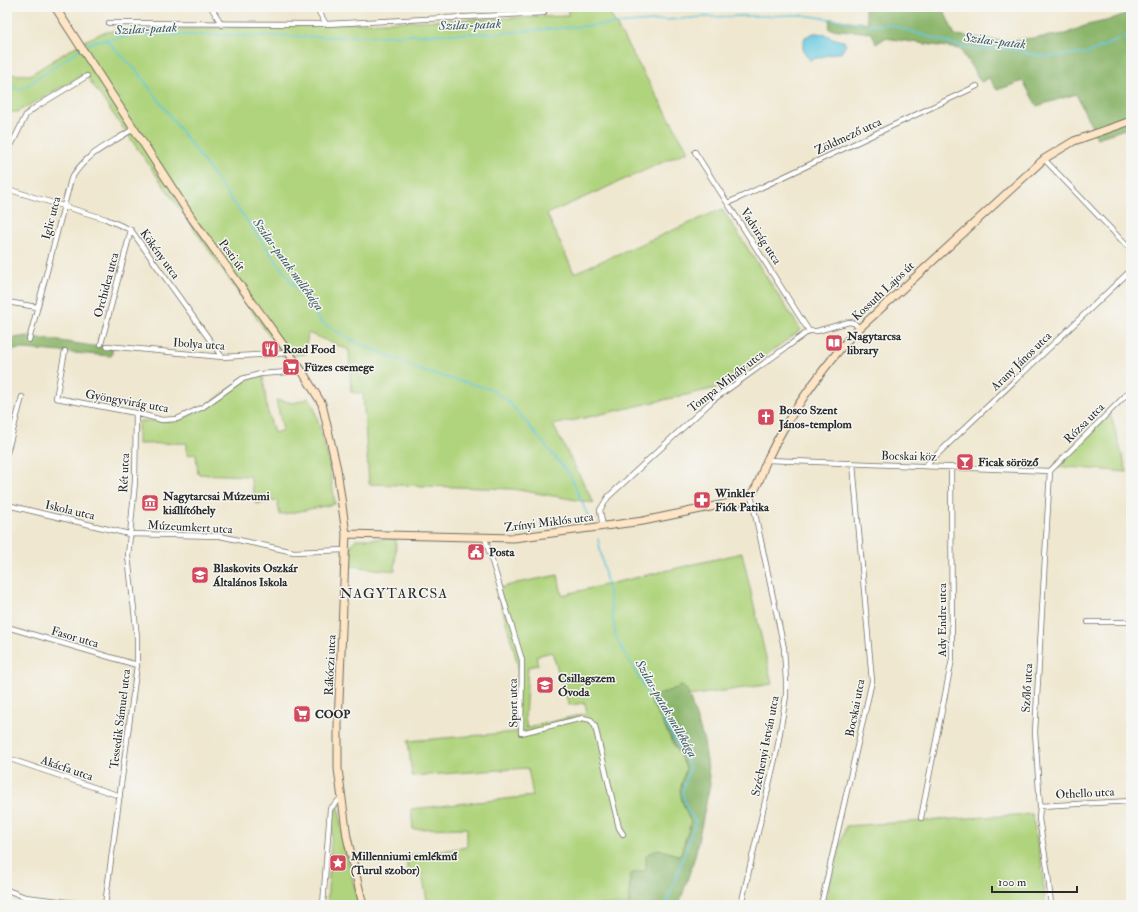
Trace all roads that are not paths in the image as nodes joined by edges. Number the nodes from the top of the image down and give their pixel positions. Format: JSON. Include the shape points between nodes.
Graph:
{"nodes":[{"id":1,"x":55,"y":7,"type":"edge"},
{"id":2,"x":211,"y":7,"type":"edge"},
{"id":3,"x":316,"y":7,"type":"edge"},
{"id":4,"x":544,"y":13,"type":"dead end"},
{"id":5,"x":109,"y":23,"type":"dead end"},
{"id":6,"x":326,"y":24,"type":"junction"},
{"id":7,"x":222,"y":25,"type":"junction"},
{"id":8,"x":87,"y":76,"type":"dead end"},
{"id":9,"x":977,"y":86,"type":"dead end"},
{"id":10,"x":1131,"y":121,"type":"edge"},
{"id":11,"x":133,"y":130,"type":"junction"},
{"id":12,"x":695,"y":152,"type":"dead end"},
{"id":13,"x":7,"y":154,"type":"edge"},
{"id":14,"x":1044,"y":159,"type":"junction"},
{"id":15,"x":7,"y":189,"type":"edge"},
{"id":16,"x":728,"y":203,"type":"junction"},
{"id":17,"x":64,"y":206,"type":"junction"},
{"id":18,"x":131,"y":230,"type":"junction"},
{"id":19,"x":1131,"y":250,"type":"edge"},
{"id":20,"x":1131,"y":270,"type":"edge"},
{"id":21,"x":7,"y":302,"type":"edge"},
{"id":22,"x":37,"y":307,"type":"junction"},
{"id":23,"x":859,"y":328,"type":"junction"},
{"id":24,"x":809,"y":331,"type":"junction"},
{"id":25,"x":29,"y":340,"type":"dead end"},
{"id":26,"x":101,"y":344,"type":"dead end"},
{"id":27,"x":107,"y":346,"type":"dead end"},
{"id":28,"x":65,"y":351,"type":"dead end"},
{"id":29,"x":289,"y":353,"type":"junction"},
{"id":30,"x":222,"y":357,"type":"junction"},
{"id":31,"x":302,"y":371,"type":"junction"},
{"id":32,"x":1131,"y":390,"type":"edge"},
{"id":33,"x":22,"y":397,"type":"dead end"},
{"id":34,"x":136,"y":413,"type":"junction"},
{"id":35,"x":7,"y":453,"type":"edge"},
{"id":36,"x":767,"y":460,"type":"junction"},
{"id":37,"x":853,"y":464,"type":"junction"},
{"id":38,"x":926,"y":466,"type":"junction"},
{"id":39,"x":951,"y":467,"type":"junction"},
{"id":40,"x":1050,"y":471,"type":"junction"},
{"id":41,"x":751,"y":495,"type":"junction"},
{"id":42,"x":7,"y":505,"type":"edge"},
{"id":43,"x":601,"y":527,"type":"junction"},
{"id":44,"x":129,"y":534,"type":"junction"},
{"id":45,"x":346,"y":534,"type":"junction"},
{"id":46,"x":485,"y":538,"type":"junction"},
{"id":47,"x":346,"y":550,"type":"junction"},
{"id":48,"x":1088,"y":622,"type":"dead end"},
{"id":49,"x":1131,"y":622,"type":"edge"},
{"id":50,"x":7,"y":627,"type":"edge"},
{"id":51,"x":137,"y":665,"type":"junction"},
{"id":52,"x":7,"y":758,"type":"edge"},
{"id":53,"x":120,"y":796,"type":"junction"},
{"id":54,"x":341,"y":798,"type":"junction"},
{"id":55,"x":1131,"y":801,"type":"edge"},
{"id":56,"x":1040,"y":806,"type":"junction"},
{"id":57,"x":921,"y":818,"type":"dead end"},
{"id":58,"x":623,"y":834,"type":"dead end"},
{"id":59,"x":7,"y":890,"type":"edge"},
{"id":60,"x":92,"y":905,"type":"edge"},
{"id":61,"x":105,"y":905,"type":"edge"},
{"id":62,"x":323,"y":905,"type":"edge"},
{"id":63,"x":363,"y":905,"type":"edge"},
{"id":64,"x":742,"y":905,"type":"edge"},
{"id":65,"x":821,"y":905,"type":"edge"},
{"id":66,"x":1051,"y":905,"type":"edge"}],
"edges":[{"from":1,"to":11,"type":"main road","name":"Pesti út"},
{"from":2,"to":7,"type":"street"},
{"from":3,"to":6,"type":"street"},
{"from":4,"to":6,"type":"street"},
{"from":5,"to":7,"type":"street"},
{"from":6,"to":7,"type":"street"},
{"from":8,"to":13,"type":"street","via":[[26,115]]},
{"from":9,"to":16,"type":"street","name":"Zöldmező utca"},
{"from":10,"to":14,"type":"main road","name":"Kossuth Lajos út","via":[[1074,141]]},
{"from":11,"to":17,"type":"street","name":"Iglic utca","via":[[90,155],[79,165],[71,179]]},
{"from":11,"to":29,"type":"main road","name":"Pesti út","via":[[193,220]]},
{"from":12,"to":16,"type":"street","name":"Vadvirág utca"},
{"from":14,"to":19,"type":"street"},
{"from":14,"to":23,"type":"main road","name":"Kossuth Lajos út"},
{"from":15,"to":17,"type":"street","name":"Kökény utca"},
{"from":16,"to":24,"type":"street","name":"Vadvirág utca"},
{"from":17,"to":18,"type":"street","name":"Kökény utca"},
{"from":17,"to":22,"type":"street","name":"Iglic utca"},
{"from":18,"to":26,"type":"street","name":"Orchidea utca"},
{"from":18,"to":30,"type":"street","name":"Kökény utca"},
{"from":20,"to":38,"type":"street","name":"Arany János utca"},
{"from":21,"to":22,"type":"street"},
{"from":22,"to":25,"type":"street","name":"Iglic utca"},
{"from":23,"to":24,"type":"street","name":"Tompa Mihály utca","via":[[849,322]]},
{"from":23,"to":36,"type":"main road","name":"Kossuth Lajos út","via":[[828,363],[790,419]]},
{"from":24,"to":43,"type":"street","name":"Tompa Mihály utca","via":[[713,400],[608,497],[600,510]]},
{"from":27,"to":30,"type":"street","name":"Ibolya utca"},
{"from":28,"to":34,"type":"street","name":"Gyöngyvirág utca","via":[[56,398]]},
{"from":29,"to":30,"type":"street","name":"Ibolya utca"},
{"from":29,"to":31,"type":"main road","name":"Pesti út"},
{"from":31,"to":34,"type":"street","name":"Gyöngyvirág utca","via":[[260,374],[242,379],[203,407],[177,419],[162,420]]},
{"from":31,"to":45,"type":"main road","name":"Pesti út","via":[[322,404],[337,469]]},
{"from":32,"to":40,"type":"street","name":"Rózsa utca"},
{"from":33,"to":35,"type":"street"},
{"from":34,"to":44,"type":"street","name":"Rét utca","via":[[135,482]]},
{"from":36,"to":37,"type":"street","name":"Bocskai köz"},
{"from":36,"to":41,"type":"main road","name":"Kossuth Lajos út"},
{"from":37,"to":38,"type":"street","name":"Bocskai köz"},
{"from":37,"to":65,"type":"street","name":"Bocskai utca","via":[[872,681]]},
{"from":38,"to":39,"type":"street","name":"Bocskai köz"},
{"from":39,"to":40,"type":"street","name":"Bocskai köz"},
{"from":39,"to":57,"type":"street","name":"Ady Endre utca","via":[[952,658]]},
{"from":40,"to":56,"type":"street","name":"Szőlő utca","via":[[1035,732]]},
{"from":41,"to":43,"type":"main road","name":"Zrínyi Miklós utca","via":[[739,502]]},
{"from":41,"to":64,"type":"street","name":"Széchenyi István utca","via":[[784,648],[786,688],[777,750]]},
{"from":42,"to":44,"type":"street","name":"Iskola utca"},
{"from":43,"to":46,"type":"main road","name":"Zrínyi Miklós utca","via":[[514,538]]},
{"from":44,"to":47,"type":"street","name":"Múzeumkert utca","via":[[220,536],[294,552]]},
{"from":44,"to":51,"type":"street","name":"Tessedik Sámuel utca","via":[[128,556]]},
{"from":45,"to":46,"type":"main road","name":"Zrínyi Miklós utca"},
{"from":45,"to":47,"type":"main road","name":"Rákóczi utca"},
{"from":46,"to":58,"type":"street","name":"Sport utca","via":[[522,660],[521,733],[583,718],[591,720],[595,726],[619,828]]},
{"from":47,"to":54,"type":"main road","name":"Rákóczi utca","via":[[338,724]]},
{"from":48,"to":49,"type":"street"},
{"from":50,"to":51,"type":"street","name":"Fasor utca"},
{"from":51,"to":53,"type":"street","name":"Tessedik Sámuel utca"},
{"from":52,"to":53,"type":"street","name":"Akácfa utca"},
{"from":53,"to":61,"type":"street","name":"Tessedik Sámuel utca"},
{"from":54,"to":62,"type":"street","via":[[330,809]]},
{"from":54,"to":63,"type":"main road","name":"Rákóczi utca"},
{"from":55,"to":56,"type":"street","name":"Othello utca"},
{"from":56,"to":66,"type":"street","name":"Szőlő utca","via":[[1040,831]]},
{"from":59,"to":60,"type":"street","via":[[25,897]]}]}
